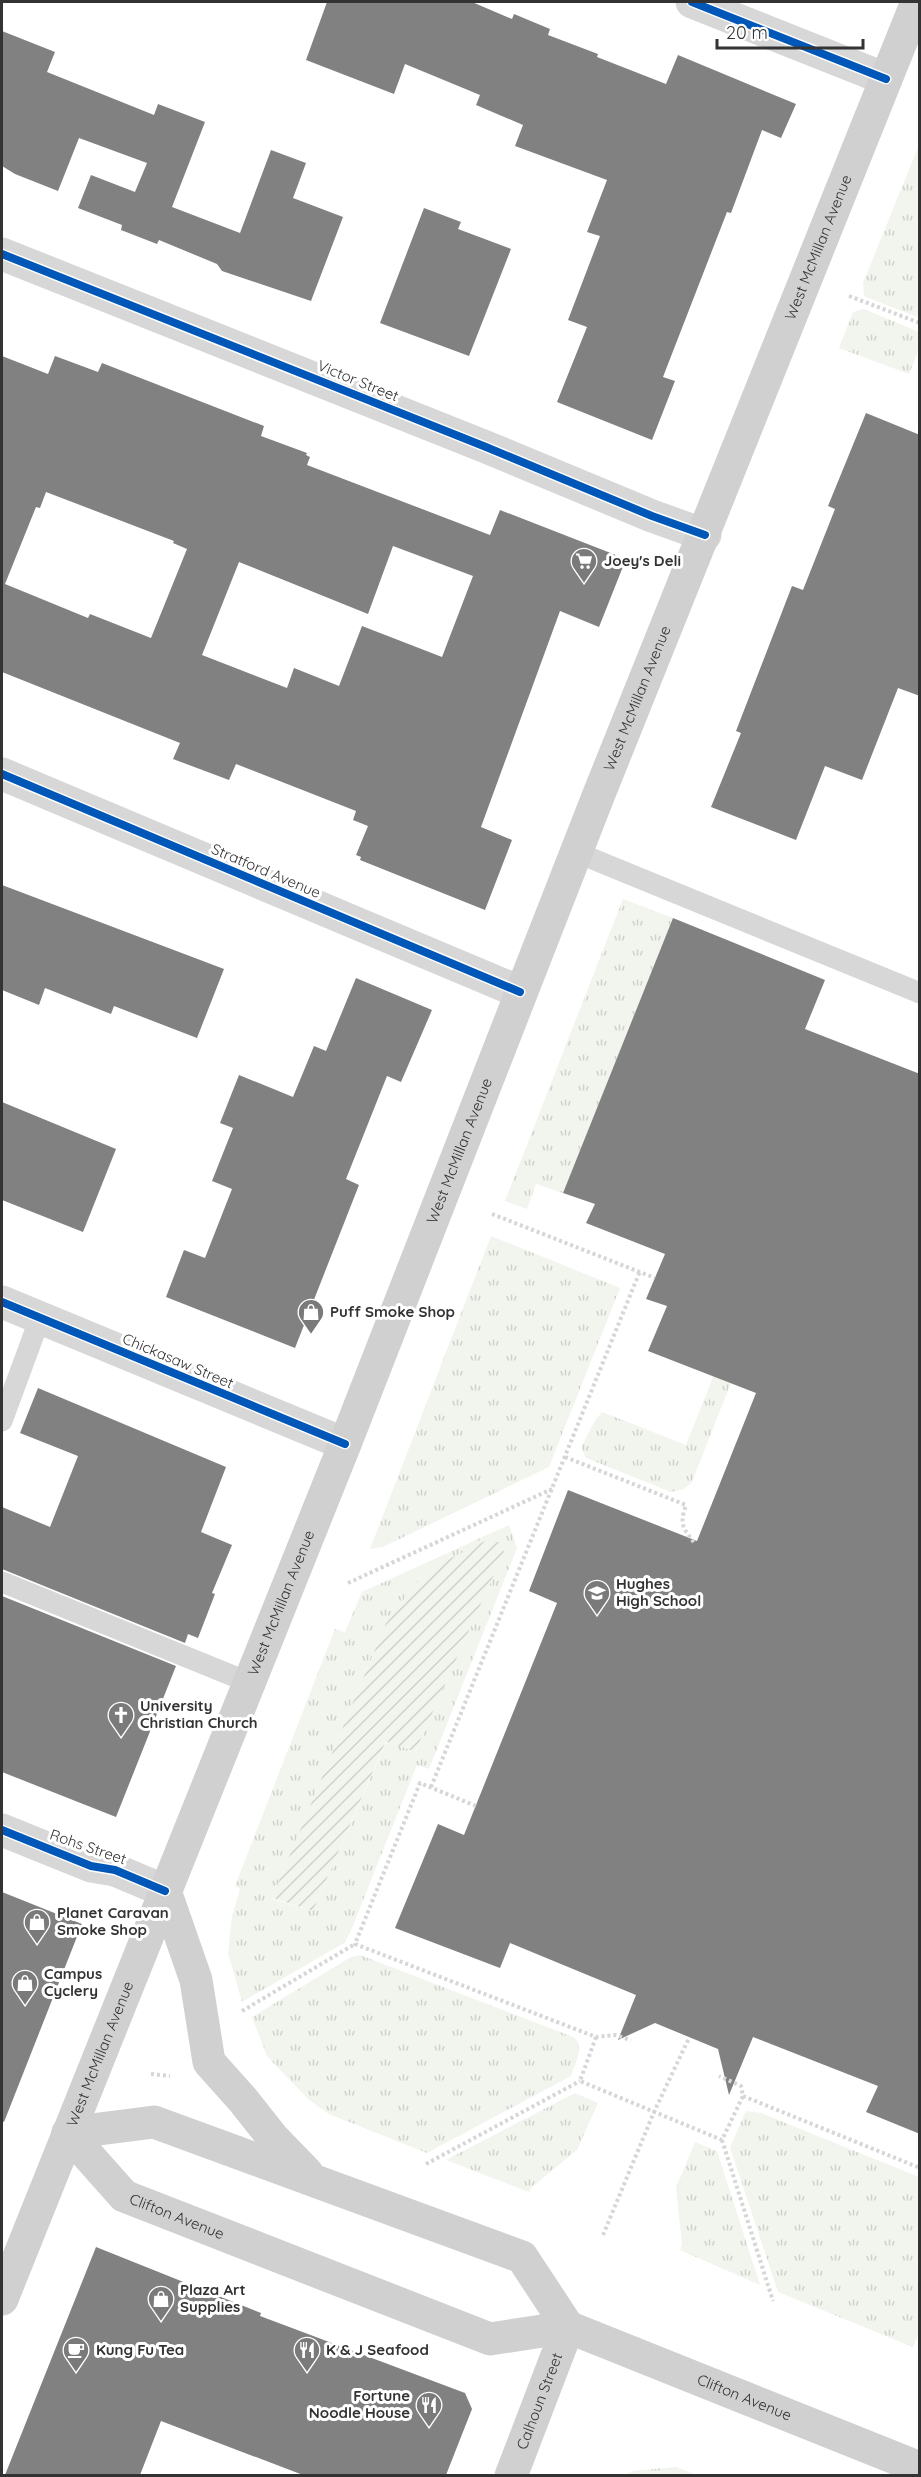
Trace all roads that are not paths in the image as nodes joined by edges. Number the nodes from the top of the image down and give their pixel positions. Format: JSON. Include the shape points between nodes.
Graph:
{"nodes":[{"id":1,"x":692,"y":2,"type":"edge"},
{"id":2,"x":917,"y":2,"type":"edge"},
{"id":3,"x":886,"y":79,"type":"junction"},
{"id":4,"x":2,"y":254,"type":"edge"},
{"id":5,"x":705,"y":534,"type":"junction"},
{"id":6,"x":2,"y":774,"type":"edge"},
{"id":7,"x":578,"y":853,"type":"junction"},
{"id":8,"x":520,"y":992,"type":"junction"},
{"id":9,"x":920,"y":993,"type":"edge"},
{"id":10,"x":2,"y":1302,"type":"edge"},
{"id":11,"x":40,"y":1318,"type":"junction"},
{"id":12,"x":2,"y":1421,"type":"edge"},
{"id":13,"x":345,"y":1444,"type":"junction"},
{"id":14,"x":2,"y":1582,"type":"edge"},
{"id":15,"x":248,"y":1682,"type":"junction"},
{"id":16,"x":2,"y":1830,"type":"edge"},
{"id":17,"x":165,"y":1891,"type":"junction"},
{"id":18,"x":68,"y":2133,"type":"junction"},
{"id":19,"x":315,"y":2180,"type":"junction"},
{"id":20,"x":2,"y":2299,"type":"edge"},
{"id":21,"x":568,"y":2327,"type":"junction"},
{"id":22,"x":920,"y":2468,"type":"edge"},
{"id":23,"x":511,"y":2475,"type":"edge"}],
"edges":[{"from":1,"to":3,"type":"street"},
{"from":2,"to":3,"type":"main road","name":"West McMillan Avenue"},
{"from":3,"to":5,"type":"main road","name":"West McMillan Avenue"},
{"from":4,"to":5,"type":"street","name":"Victor Street"},
{"from":5,"to":7,"type":"main road","name":"West McMillan Avenue"},
{"from":6,"to":8,"type":"street","name":"Stratford Avenue"},
{"from":7,"to":8,"type":"main road","name":"West McMillan Avenue"},
{"from":7,"to":9,"type":"lane"},
{"from":8,"to":13,"type":"main road","name":"West McMillan Avenue"},
{"from":10,"to":11,"type":"street","name":"Chickasaw Street"},
{"from":11,"to":12,"type":"lane"},
{"from":11,"to":13,"type":"street","name":"Chickasaw Street"},
{"from":13,"to":15,"type":"main road","name":"West McMillan Avenue"},
{"from":14,"to":15,"type":"lane"},
{"from":15,"to":17,"type":"main road","name":"West McMillan Avenue"},
{"from":16,"to":17,"type":"street","name":"Rohs Street"},
{"from":17,"to":18,"type":"main road","name":"West McMillan Avenue"},
{"from":17,"to":19,"type":"main road","via":[[196,1980],[208,2062]]},
{"from":18,"to":19,"type":"main road","via":[[154,2122]]},
{"from":18,"to":20,"type":"main road","name":"West McMillan Avenue"},
{"from":18,"to":21,"type":"main road","name":"Clifton Avenue","via":[[124,2196],[490,2339]]},
{"from":19,"to":21,"type":"main road","via":[[522,2257]]},
{"from":21,"to":22,"type":"main road","name":"Clifton Avenue"},
{"from":21,"to":23,"type":"main road","name":"Calhoun Street"}]}
